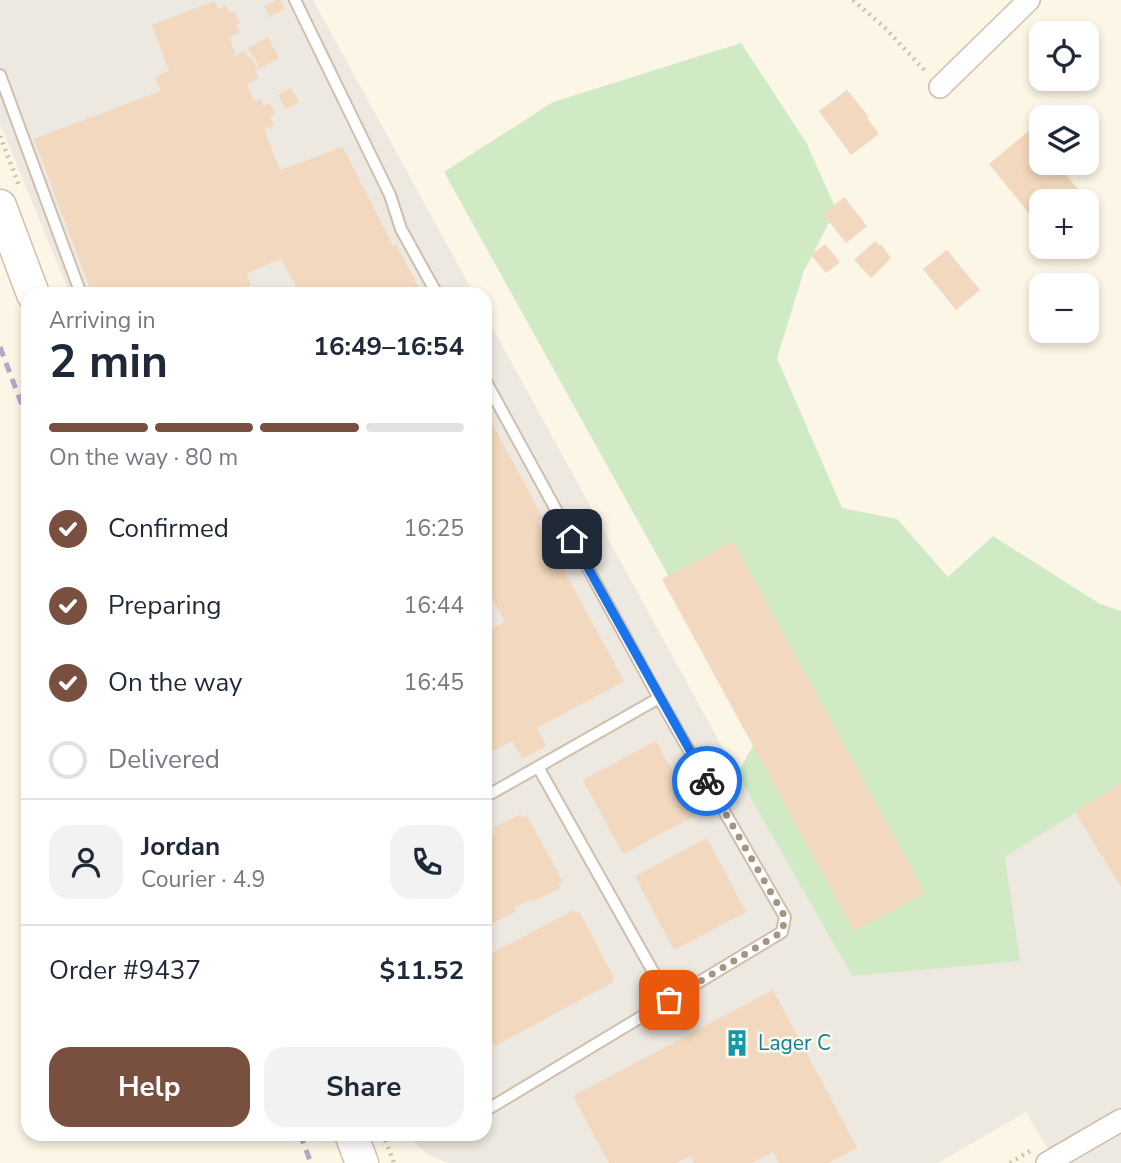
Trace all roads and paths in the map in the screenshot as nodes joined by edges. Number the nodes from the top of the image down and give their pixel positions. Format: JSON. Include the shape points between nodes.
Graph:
{"nodes":[{"id":1,"x":295,"y":0,"type":"edge"},
{"id":2,"x":853,"y":0,"type":"edge"},
{"id":3,"x":1029,"y":0,"type":"edge"},
{"id":4,"x":0,"y":75,"type":"edge"},
{"id":5,"x":940,"y":87,"type":"joint"},
{"id":6,"x":0,"y":206,"type":"edge"},
{"id":7,"x":30,"y":287,"type":"edge"},
{"id":8,"x":78,"y":287,"type":"edge"},
{"id":9,"x":433,"y":287,"type":"edge"},
{"id":10,"x":492,"y":393,"type":"edge"},
{"id":11,"x":659,"y":698,"type":"junction"},
{"id":12,"x":538,"y":767,"type":"junction"},
{"id":13,"x":492,"y":793,"type":"edge"},
{"id":14,"x":669,"y":1000,"type":"junction"},
{"id":15,"x":492,"y":1107,"type":"edge"},
{"id":16,"x":1121,"y":1120,"type":"edge"},
{"id":17,"x":354,"y":1141,"type":"edge"},
{"id":18,"x":386,"y":1141,"type":"edge"},
{"id":19,"x":362,"y":1163,"type":"edge"},
{"id":20,"x":394,"y":1163,"type":"edge"},
{"id":21,"x":1047,"y":1163,"type":"edge"}],
"edges":[{"from":1,"to":9,"type":"lane","via":[[390,195],[401,229]]},
{"from":2,"to":5,"type":"path"},
{"from":3,"to":5,"type":"street"},
{"from":4,"to":8,"type":"lane"},
{"from":6,"to":7,"type":"main road"},
{"from":10,"to":11,"type":"lane"},
{"from":11,"to":12,"type":"lane"},
{"from":11,"to":14,"type":"lane","via":[[785,917],[782,932]]},
{"from":12,"to":13,"type":"lane"},
{"from":12,"to":14,"type":"lane"},
{"from":14,"to":15,"type":"lane"},
{"from":16,"to":21,"type":"street"},
{"from":17,"to":19,"type":"main road"},
{"from":18,"to":20,"type":"path"}]}
